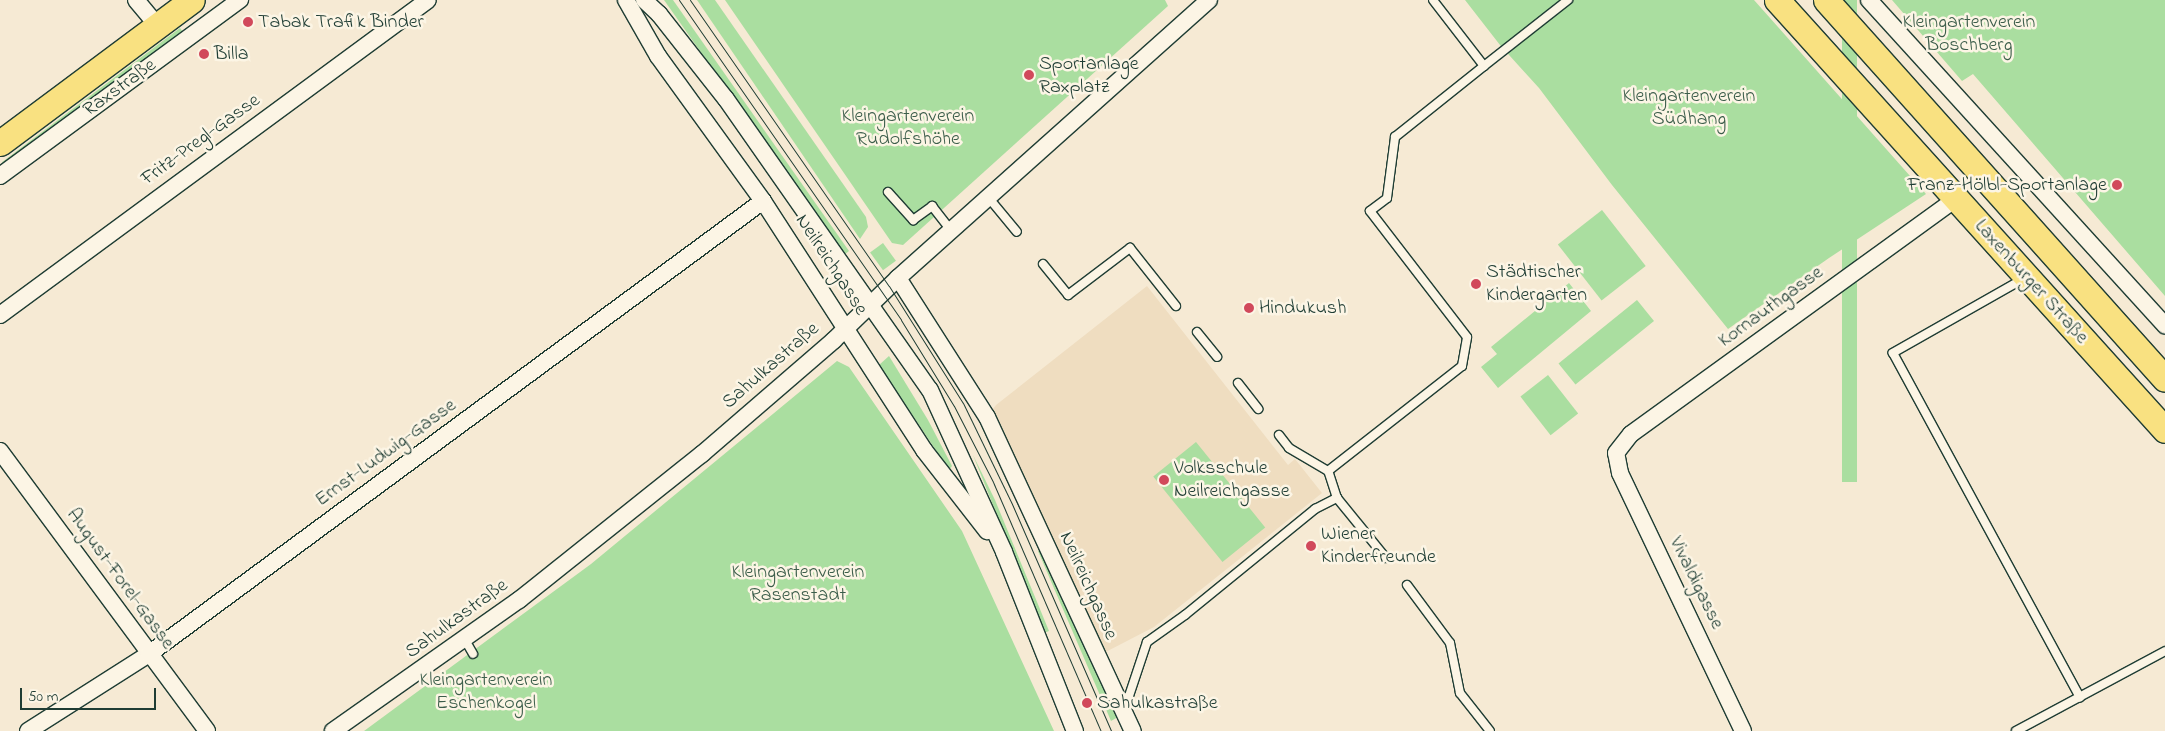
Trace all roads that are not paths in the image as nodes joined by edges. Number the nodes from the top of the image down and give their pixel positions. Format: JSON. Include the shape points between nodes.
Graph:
{"nodes":[{"id":1,"x":136,"y":0,"type":"edge"},
{"id":2,"x":192,"y":0,"type":"edge"},
{"id":3,"x":240,"y":0,"type":"edge"},
{"id":4,"x":428,"y":0,"type":"edge"},
{"id":5,"x":626,"y":0,"type":"edge"},
{"id":6,"x":644,"y":0,"type":"edge"},
{"id":7,"x":1209,"y":0,"type":"edge"},
{"id":8,"x":1433,"y":0,"type":"edge"},
{"id":9,"x":1568,"y":0,"type":"edge"},
{"id":10,"x":1777,"y":0,"type":"edge"},
{"id":11,"x":1826,"y":0,"type":"edge"},
{"id":12,"x":1869,"y":0,"type":"edge"},
{"id":13,"x":157,"y":25,"type":"junction"},
{"id":14,"x":1484,"y":66,"type":"junction"},
{"id":15,"x":0,"y":143,"type":"edge"},
{"id":16,"x":0,"y":176,"type":"edge"},
{"id":17,"x":888,"y":192,"type":"dead end"},
{"id":18,"x":988,"y":197,"type":"junction"},
{"id":19,"x":1956,"y":199,"type":"junction"},
{"id":20,"x":763,"y":201,"type":"junction"},
{"id":21,"x":951,"y":230,"type":"junction"},
{"id":22,"x":1016,"y":232,"type":"dead end"},
{"id":23,"x":1043,"y":264,"type":"dead end"},
{"id":24,"x":2027,"y":277,"type":"junction"},
{"id":25,"x":898,"y":278,"type":"junction"},
{"id":26,"x":870,"y":306,"type":"junction"},
{"id":27,"x":1176,"y":306,"type":"dead end"},
{"id":28,"x":0,"y":315,"type":"edge"},
{"id":29,"x":2165,"y":325,"type":"edge"},
{"id":30,"x":847,"y":328,"type":"junction"},
{"id":31,"x":1197,"y":332,"type":"dead end"},
{"id":32,"x":1217,"y":357,"type":"dead end"},
{"id":33,"x":2165,"y":378,"type":"edge"},
{"id":34,"x":1238,"y":384,"type":"dead end"},
{"id":35,"x":1258,"y":409,"type":"dead end"},
{"id":36,"x":2165,"y":430,"type":"edge"},
{"id":37,"x":1279,"y":435,"type":"dead end"},
{"id":38,"x":0,"y":451,"type":"edge"},
{"id":39,"x":1616,"y":453,"type":"joint"},
{"id":40,"x":1328,"y":471,"type":"junction"},
{"id":41,"x":1338,"y":498,"type":"junction"},
{"id":42,"x":1004,"y":552,"type":"junction"},
{"id":43,"x":1386,"y":558,"type":"dead end"},
{"id":44,"x":1407,"y":585,"type":"dead end"},
{"id":45,"x":2165,"y":651,"type":"edge"},
{"id":46,"x":149,"y":654,"type":"junction"},
{"id":47,"x":2080,"y":696,"type":"junction"},
{"id":48,"x":1119,"y":701,"type":"junction"},
{"id":49,"x":28,"y":731,"type":"edge"},
{"id":50,"x":207,"y":731,"type":"edge"},
{"id":51,"x":333,"y":731,"type":"edge"},
{"id":52,"x":1075,"y":731,"type":"edge"},
{"id":53,"x":1133,"y":731,"type":"edge"},
{"id":54,"x":1490,"y":731,"type":"edge"},
{"id":55,"x":1743,"y":731,"type":"edge"},
{"id":56,"x":2016,"y":731,"type":"edge"}],
"edges":[{"from":1,"to":13,"type":"street"},
{"from":2,"to":13,"type":"main road","name":"Raxstraße"},
{"from":3,"to":16,"type":"street","name":"Raxstraße"},
{"from":4,"to":28,"type":"street","name":"Fritz-Pregl-Gasse"},
{"from":5,"to":20,"type":"street","name":"Neilreichgasse","via":[[658,56]]},
{"from":6,"to":26,"type":"street","name":"Neilreichgasse","via":[[659,14],[726,99]]},
{"from":7,"to":18,"type":"street","name":"Sahulkastraße"},
{"from":8,"to":14,"type":"lane"},
{"from":9,"to":14,"type":"lane"},
{"from":10,"to":19,"type":"main road","name":"Laxenburger Straße"},
{"from":11,"to":33,"type":"main road","name":"Laxenburger Straße"},
{"from":12,"to":29,"type":"street"},
{"from":13,"to":15,"type":"main road","name":"Raxstraße"},
{"from":14,"to":40,"type":"lane","via":[[1395,137],[1387,198],[1370,211],[1467,336],[1462,366]]},
{"from":17,"to":21,"type":"lane","via":[[913,220],[932,206]]},
{"from":18,"to":21,"type":"street","name":"Sahulkastraße"},
{"from":18,"to":22,"type":"lane"},
{"from":19,"to":24,"type":"main road","name":"Laxenburger Straße"},
{"from":19,"to":39,"type":"street","name":"Kornauthgasse","via":[[1631,434]]},
{"from":20,"to":30,"type":"street","name":"Neilreichgasse"},
{"from":20,"to":46,"type":"street","name":"Ernst-Ludwig-Gasse"},
{"from":21,"to":25,"type":"street","name":"Sahulkastraße"},
{"from":23,"to":27,"type":"lane","via":[[1068,295],[1130,248]]},
{"from":24,"to":36,"type":"main road","name":"Laxenburger Straße"},
{"from":24,"to":47,"type":"lane","via":[[1893,353]]},
{"from":25,"to":26,"type":"street","name":"Sahulkastraße"},
{"from":25,"to":48,"type":"street","name":"Neilreichgasse","via":[[987,417]]},
{"from":26,"to":30,"type":"street","name":"Sahulkastraße"},
{"from":26,"to":42,"type":"street","name":"Neilreichgasse","via":[[930,390]]},
{"from":30,"to":42,"type":"street","name":"Neilreichgasse","via":[[924,450]]},
{"from":30,"to":51,"type":"street","name":"Sahulkastraße","via":[[702,454],[558,570],[469,647]]},
{"from":31,"to":32,"type":"lane"},
{"from":34,"to":35,"type":"lane"},
{"from":37,"to":40,"type":"lane","via":[[1290,448]]},
{"from":38,"to":46,"type":"street","name":"August-Forel-Gasse"},
{"from":39,"to":55,"type":"street","name":"Vivaldigasse","via":[[1624,481]]},
{"from":40,"to":41,"type":"lane"},
{"from":41,"to":43,"type":"lane"},
{"from":41,"to":48,"type":"lane","via":[[1314,509],[1185,616],[1147,642],[1129,696]]},
{"from":42,"to":52,"type":"street","name":"Neilreichgasse"},
{"from":44,"to":54,"type":"lane","via":[[1450,643],[1460,693]]},
{"from":45,"to":47,"type":"lane"},
{"from":46,"to":49,"type":"street","name":"Ernst-Ludwig-Gasse"},
{"from":46,"to":50,"type":"street","name":"August-Forel-Gasse"},
{"from":47,"to":56,"type":"lane"},
{"from":48,"to":53,"type":"street","name":"Neilreichgasse"}]}
